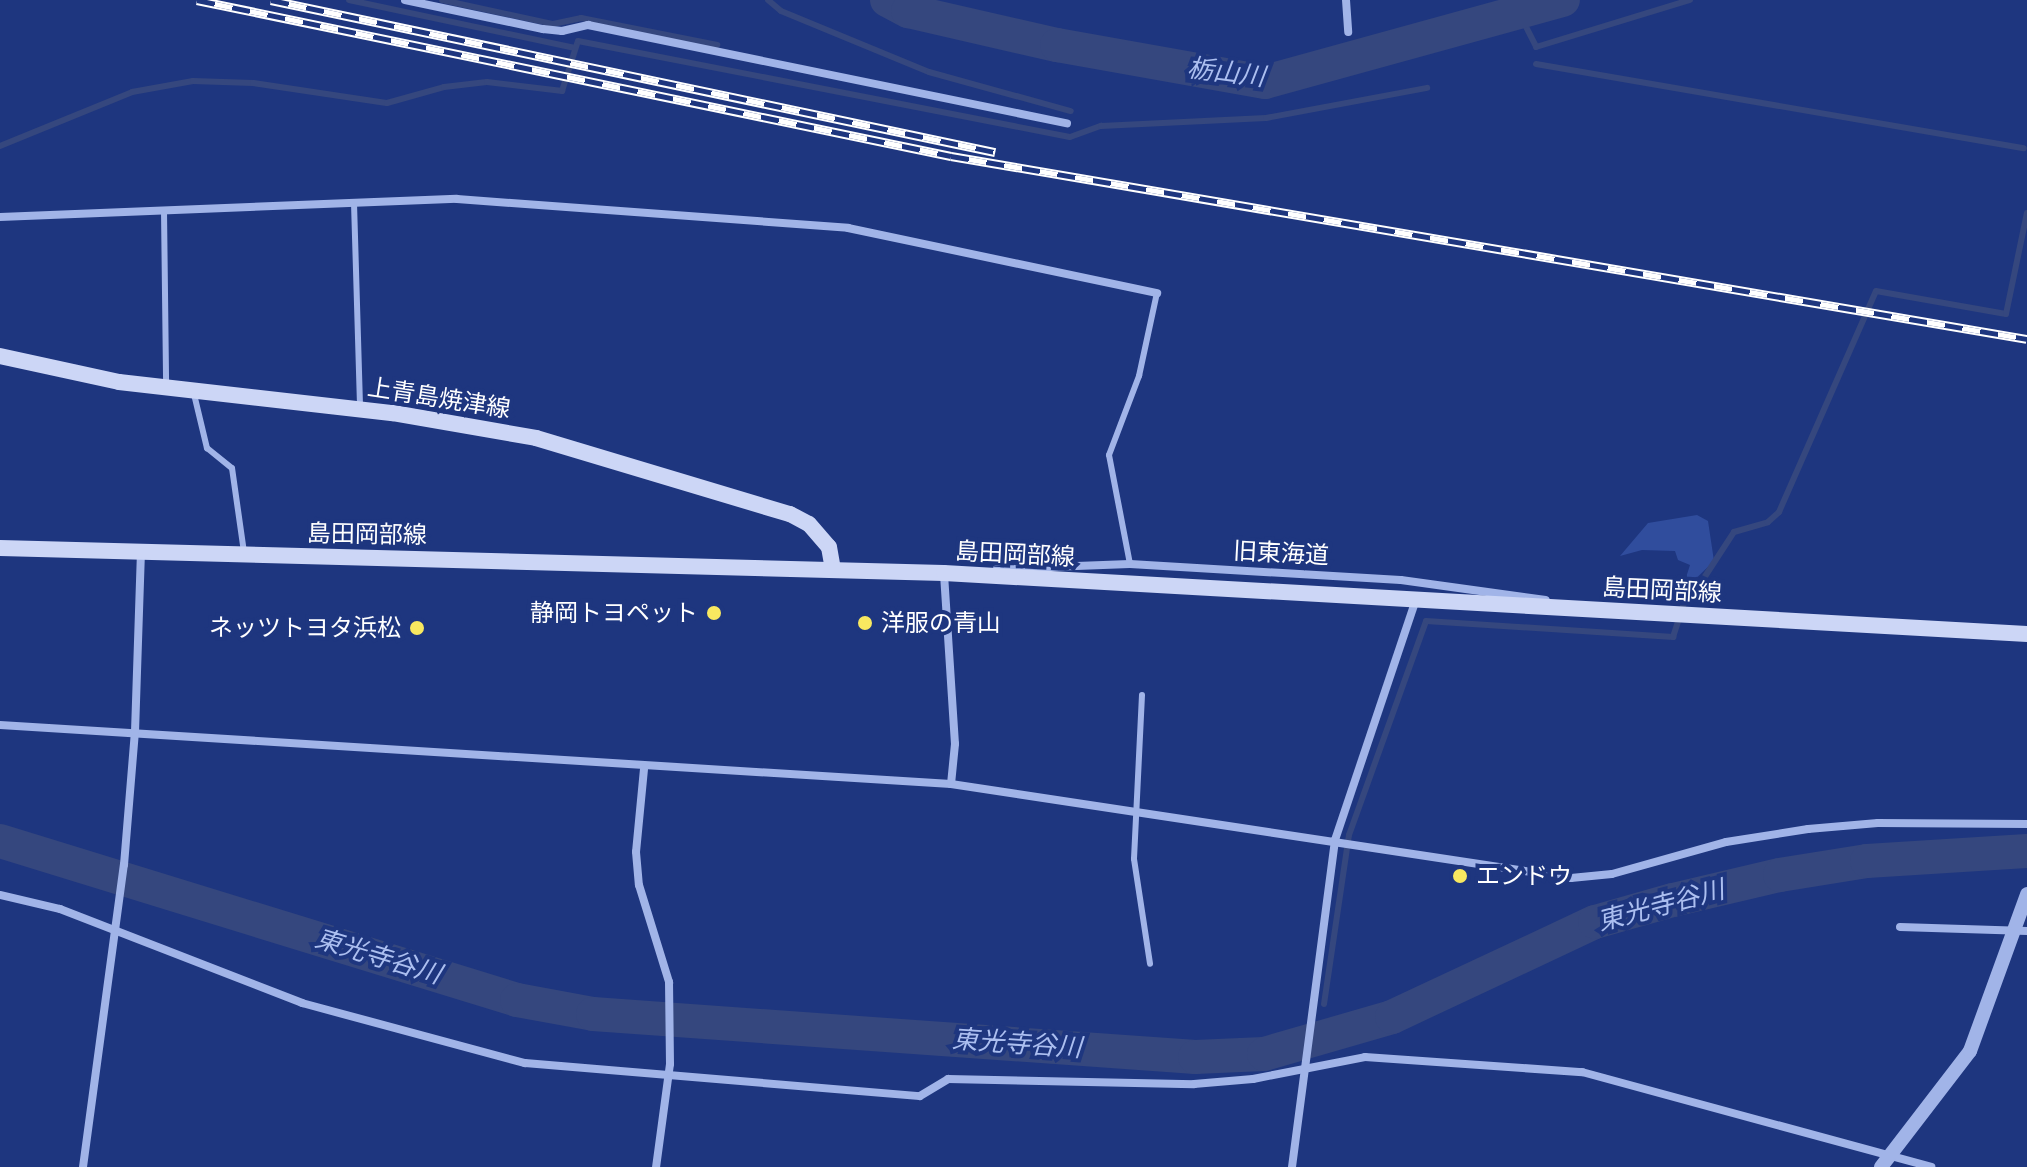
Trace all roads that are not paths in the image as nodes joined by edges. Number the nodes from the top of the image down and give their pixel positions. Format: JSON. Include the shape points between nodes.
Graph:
{"nodes":[{"id":1,"x":405,"y":0,"type":"edge"},
{"id":2,"x":1346,"y":0,"type":"edge"},
{"id":3,"x":1348,"y":32,"type":"dead end"},
{"id":4,"x":1067,"y":123,"type":"dead end"},
{"id":5,"x":354,"y":203,"type":"junction"},
{"id":6,"x":164,"y":211,"type":"junction"},
{"id":7,"x":0,"y":217,"type":"edge"},
{"id":8,"x":1157,"y":293,"type":"joint"},
{"id":9,"x":0,"y":356,"type":"edge"},
{"id":10,"x":166,"y":389,"type":"junction"},
{"id":11,"x":193,"y":393,"type":"junction"},
{"id":12,"x":360,"y":410,"type":"junction"},
{"id":13,"x":0,"y":548,"type":"edge"},
{"id":14,"x":141,"y":553,"type":"junction"},
{"id":15,"x":244,"y":555,"type":"junction"},
{"id":16,"x":1130,"y":564,"type":"junction"},
{"id":17,"x":833,"y":569,"type":"junction"},
{"id":18,"x":944,"y":573,"type":"junction"},
{"id":19,"x":1416,"y":600,"type":"junction"},
{"id":20,"x":1613,"y":612,"type":"junction"},
{"id":21,"x":2027,"y":634,"type":"edge"},
{"id":22,"x":1142,"y":695,"type":"dead end"},
{"id":23,"x":0,"y":725,"type":"edge"},
{"id":24,"x":135,"y":732,"type":"junction"},
{"id":25,"x":644,"y":769,"type":"junction"},
{"id":26,"x":951,"y":784,"type":"junction"},
{"id":27,"x":1137,"y":812,"type":"junction"},
{"id":28,"x":2027,"y":824,"type":"edge"},
{"id":29,"x":1335,"y":840,"type":"junction"},
{"id":30,"x":2027,"y":894,"type":"edge"},
{"id":31,"x":0,"y":895,"type":"edge"},
{"id":32,"x":1900,"y":927,"type":"dead end"},
{"id":33,"x":2022,"y":930,"type":"edge"},
{"id":34,"x":117,"y":931,"type":"junction"},
{"id":35,"x":1150,"y":964,"type":"dead end"},
{"id":36,"x":1304,"y":1065,"type":"junction"},
{"id":37,"x":670,"y":1069,"type":"junction"},
{"id":38,"x":1884,"y":1162,"type":"edge"},
{"id":39,"x":83,"y":1167,"type":"edge"},
{"id":40,"x":656,"y":1167,"type":"edge"},
{"id":41,"x":1292,"y":1167,"type":"edge"},
{"id":42,"x":1931,"y":1167,"type":"edge"}],
"edges":[{"from":1,"to":4,"type":"street","via":[[543,29],[588,25]]},
{"from":2,"to":3,"type":"street"},
{"from":5,"to":6,"type":"street"},
{"from":5,"to":8,"type":"street","via":[[457,199],[848,228]]},
{"from":5,"to":12,"type":"lane"},
{"from":6,"to":7,"type":"street"},
{"from":6,"to":10,"type":"lane"},
{"from":8,"to":16,"type":"lane","via":[[1139,376],[1109,455]]},
{"from":9,"to":10,"type":"main road","name":"上青島焼津線"},
{"from":10,"to":11,"type":"main road","name":"上青島焼津線"},
{"from":11,"to":12,"type":"main road","name":"上青島焼津線"},
{"from":11,"to":15,"type":"lane","via":[[207,448],[232,468]]},
{"from":12,"to":17,"type":"main road","name":"上青島焼津線","via":[[536,438],[790,514],[809,524],[829,547]]},
{"from":13,"to":14,"type":"main road","name":"島田岡部線"},
{"from":14,"to":15,"type":"main road","name":"島田岡部線"},
{"from":14,"to":24,"type":"street"},
{"from":15,"to":17,"type":"main road","name":"島田岡部線"},
{"from":16,"to":18,"type":"street","name":"旧東海道"},
{"from":16,"to":20,"type":"street","name":"旧東海道","via":[[1401,580]]},
{"from":17,"to":18,"type":"main road","name":"島田岡部線"},
{"from":18,"to":19,"type":"main road","name":"島田岡部線"},
{"from":18,"to":26,"type":"street","via":[[955,744]]},
{"from":19,"to":20,"type":"main road","name":"島田岡部線"},
{"from":19,"to":29,"type":"street"},
{"from":20,"to":21,"type":"main road","name":"島田岡部線"},
{"from":22,"to":27,"type":"lane"},
{"from":23,"to":24,"type":"street"},
{"from":24,"to":25,"type":"street"},
{"from":24,"to":34,"type":"street"},
{"from":25,"to":26,"type":"street"},
{"from":25,"to":37,"type":"street","via":[[636,852],[639,885],[669,982]]},
{"from":26,"to":27,"type":"street"},
{"from":27,"to":29,"type":"street"},
{"from":27,"to":35,"type":"lane","via":[[1138,909]]},
{"from":28,"to":29,"type":"street","via":[[1878,823],[1808,829],[1726,842],[1612,874],[1571,878]]},
{"from":29,"to":36,"type":"street"},
{"from":30,"to":33,"type":"street"},
{"from":31,"to":34,"type":"street","via":[[60,909]]},
{"from":32,"to":33,"type":"street"},
{"from":33,"to":38,"type":"street","via":[[1970,1051]]},
{"from":34,"to":37,"type":"street","via":[[302,1003],[477,1053],[525,1063]]},
{"from":34,"to":39,"type":"street"},
{"from":36,"to":37,"type":"street","via":[[1194,1084],[948,1079],[920,1096]]},
{"from":36,"to":38,"type":"street","via":[[1365,1057],[1582,1072]]},
{"from":36,"to":41,"type":"street"},
{"from":37,"to":40,"type":"street"},
{"from":38,"to":42,"type":"street"}]}
